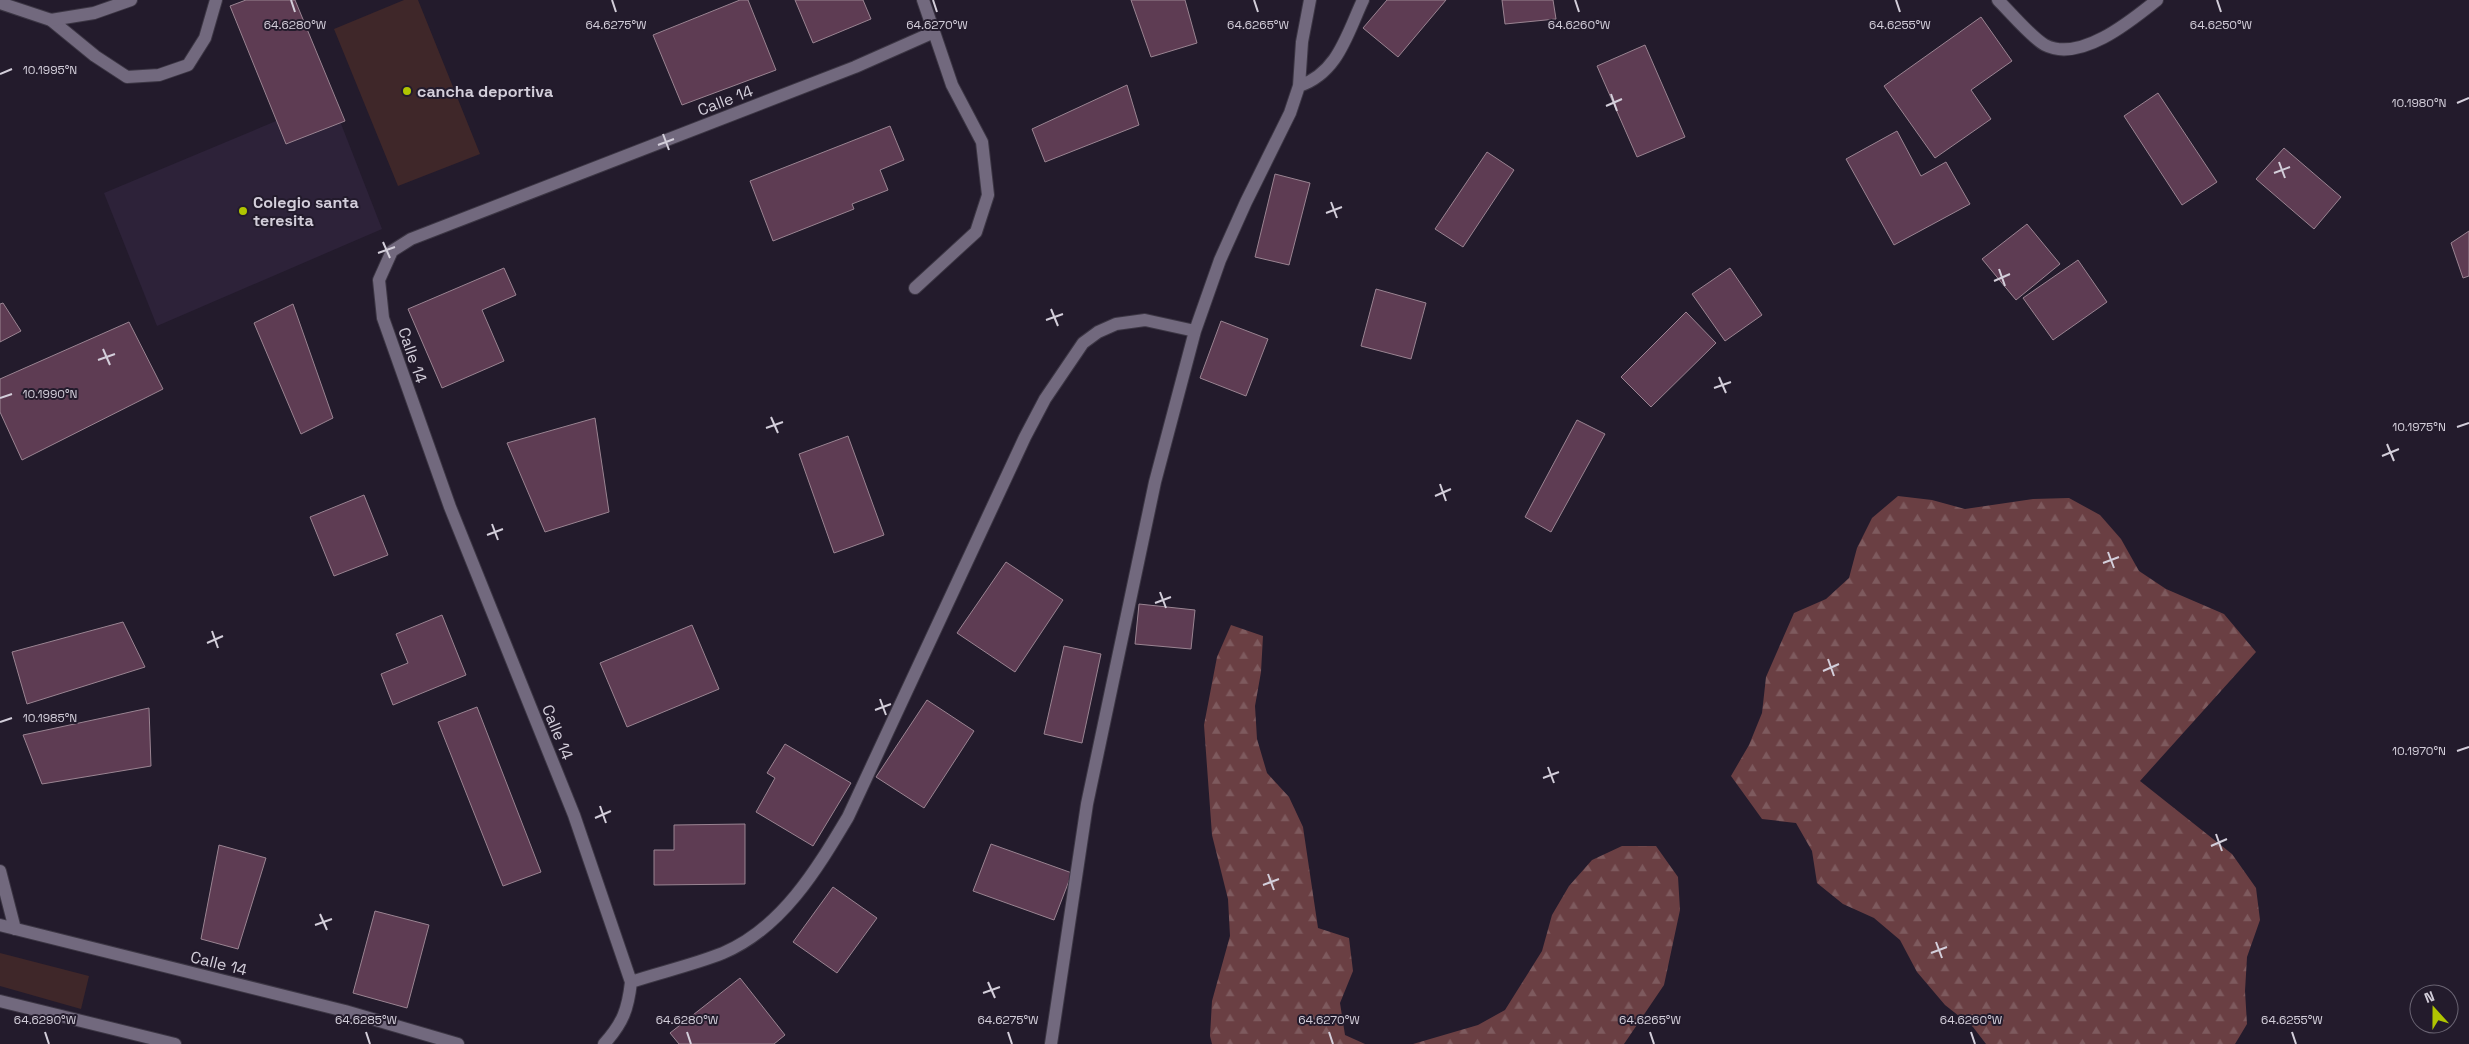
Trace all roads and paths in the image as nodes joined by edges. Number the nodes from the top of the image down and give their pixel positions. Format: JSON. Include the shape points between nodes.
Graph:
{"nodes":[{"id":1,"x":131,"y":0,"type":"edge"},
{"id":2,"x":216,"y":0,"type":"edge"},
{"id":3,"x":923,"y":0,"type":"edge"},
{"id":4,"x":1310,"y":0,"type":"edge"},
{"id":5,"x":1363,"y":0,"type":"edge"},
{"id":6,"x":1998,"y":0,"type":"edge"},
{"id":7,"x":2157,"y":0,"type":"edge"},
{"id":8,"x":0,"y":3,"type":"edge"},
{"id":9,"x":51,"y":20,"type":"junction"},
{"id":10,"x":934,"y":32,"type":"junction"},
{"id":11,"x":1299,"y":86,"type":"junction"},
{"id":12,"x":915,"y":288,"type":"dead end"},
{"id":13,"x":1195,"y":331,"type":"junction"},
{"id":14,"x":0,"y":871,"type":"edge"},
{"id":15,"x":0,"y":925,"type":"edge"},
{"id":16,"x":15,"y":929,"type":"junction"},
{"id":17,"x":631,"y":982,"type":"junction"},
{"id":18,"x":0,"y":1001,"type":"edge"},
{"id":19,"x":175,"y":1044,"type":"edge"},
{"id":20,"x":458,"y":1044,"type":"edge"},
{"id":21,"x":604,"y":1044,"type":"edge"},
{"id":22,"x":1050,"y":1044,"type":"edge"}],
"edges":[{"from":1,"to":9,"type":"street","via":[[94,13]]},
{"from":2,"to":9,"type":"street","via":[[205,38],[188,65],[159,75],[127,77]]},
{"from":3,"to":10,"type":"street"},
{"from":4,"to":11,"type":"street","via":[[1302,42]]},
{"from":5,"to":11,"type":"street","via":[[1332,64],[1312,81]]},
{"from":6,"to":7,"type":"street","via":[[2044,45],[2062,50],[2086,47]]},
{"from":8,"to":9,"type":"street"},
{"from":10,"to":12,"type":"street","via":[[952,85],[982,142],[988,195],[976,232]]},
{"from":10,"to":17,"type":"street","name":"Calle 14","via":[[855,67],[411,239],[392,251],[379,280],[383,318],[450,507],[574,816]]},
{"from":11,"to":13,"type":"street","via":[[1290,113],[1220,260]]},
{"from":13,"to":17,"type":"street","via":[[1159,321],[1130,320],[1098,332],[1083,342],[1045,399],[1025,437],[848,817],[824,857],[796,895],[751,938],[724,952]]},
{"from":13,"to":22,"type":"street","via":[[1155,482],[1104,718],[1087,804]]},
{"from":14,"to":16,"type":"street"},
{"from":15,"to":16,"type":"street","name":"Calle 14"},
{"from":16,"to":20,"type":"street","name":"Calle 14","via":[[345,1011]]},
{"from":17,"to":21,"type":"street","name":"Calle 14","via":[[628,1008]]},
{"from":18,"to":19,"type":"street"}]}
